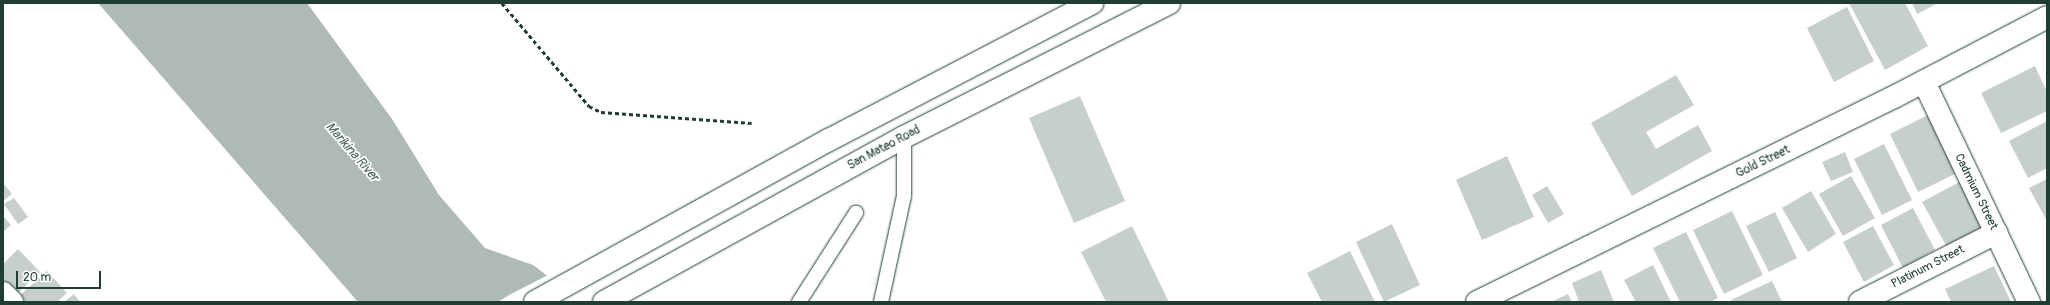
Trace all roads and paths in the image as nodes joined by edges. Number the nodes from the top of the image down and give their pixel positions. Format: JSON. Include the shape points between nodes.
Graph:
{"nodes":[{"id":1,"x":502,"y":3,"type":"edge"},
{"id":2,"x":1092,"y":3,"type":"edge"},
{"id":3,"x":1169,"y":3,"type":"edge"},
{"id":4,"x":2047,"y":17,"type":"edge"},
{"id":5,"x":1924,"y":82,"type":"junction"},
{"id":6,"x":752,"y":123,"type":"dead end"},
{"id":7,"x":904,"y":137,"type":"junction"},
{"id":8,"x":856,"y":214,"type":"dead end"},
{"id":9,"x":1996,"y":233,"type":"junction"},
{"id":10,"x":3,"y":293,"type":"edge"},
{"id":11,"x":12,"y":302,"type":"edge"},
{"id":12,"x":535,"y":302,"type":"edge"},
{"id":13,"x":604,"y":302,"type":"edge"},
{"id":14,"x":800,"y":302,"type":"edge"},
{"id":15,"x":881,"y":302,"type":"edge"},
{"id":16,"x":1477,"y":302,"type":"edge"},
{"id":17,"x":1860,"y":302,"type":"edge"},
{"id":18,"x":2029,"y":302,"type":"edge"}],
"edges":[{"from":1,"to":6,"type":"path","via":[[588,106],[601,112]]},
{"from":2,"to":12,"type":"main road","via":[[829,140]]},
{"from":3,"to":7,"type":"main road","name":"San Mateo Road"},
{"from":4,"to":5,"type":"main road","name":"Gold Street"},
{"from":5,"to":9,"type":"main road","name":"Cadmium Street"},
{"from":5,"to":16,"type":"main road","name":"Gold Street"},
{"from":7,"to":13,"type":"main road","name":"San Mateo Road"},
{"from":7,"to":15,"type":"lane","via":[[904,196]]},
{"from":8,"to":14,"type":"lane"},
{"from":9,"to":17,"type":"main road","name":"Platinum Street"},
{"from":9,"to":18,"type":"main road","name":"Cadmium Street"},
{"from":10,"to":11,"type":"main road"}]}
